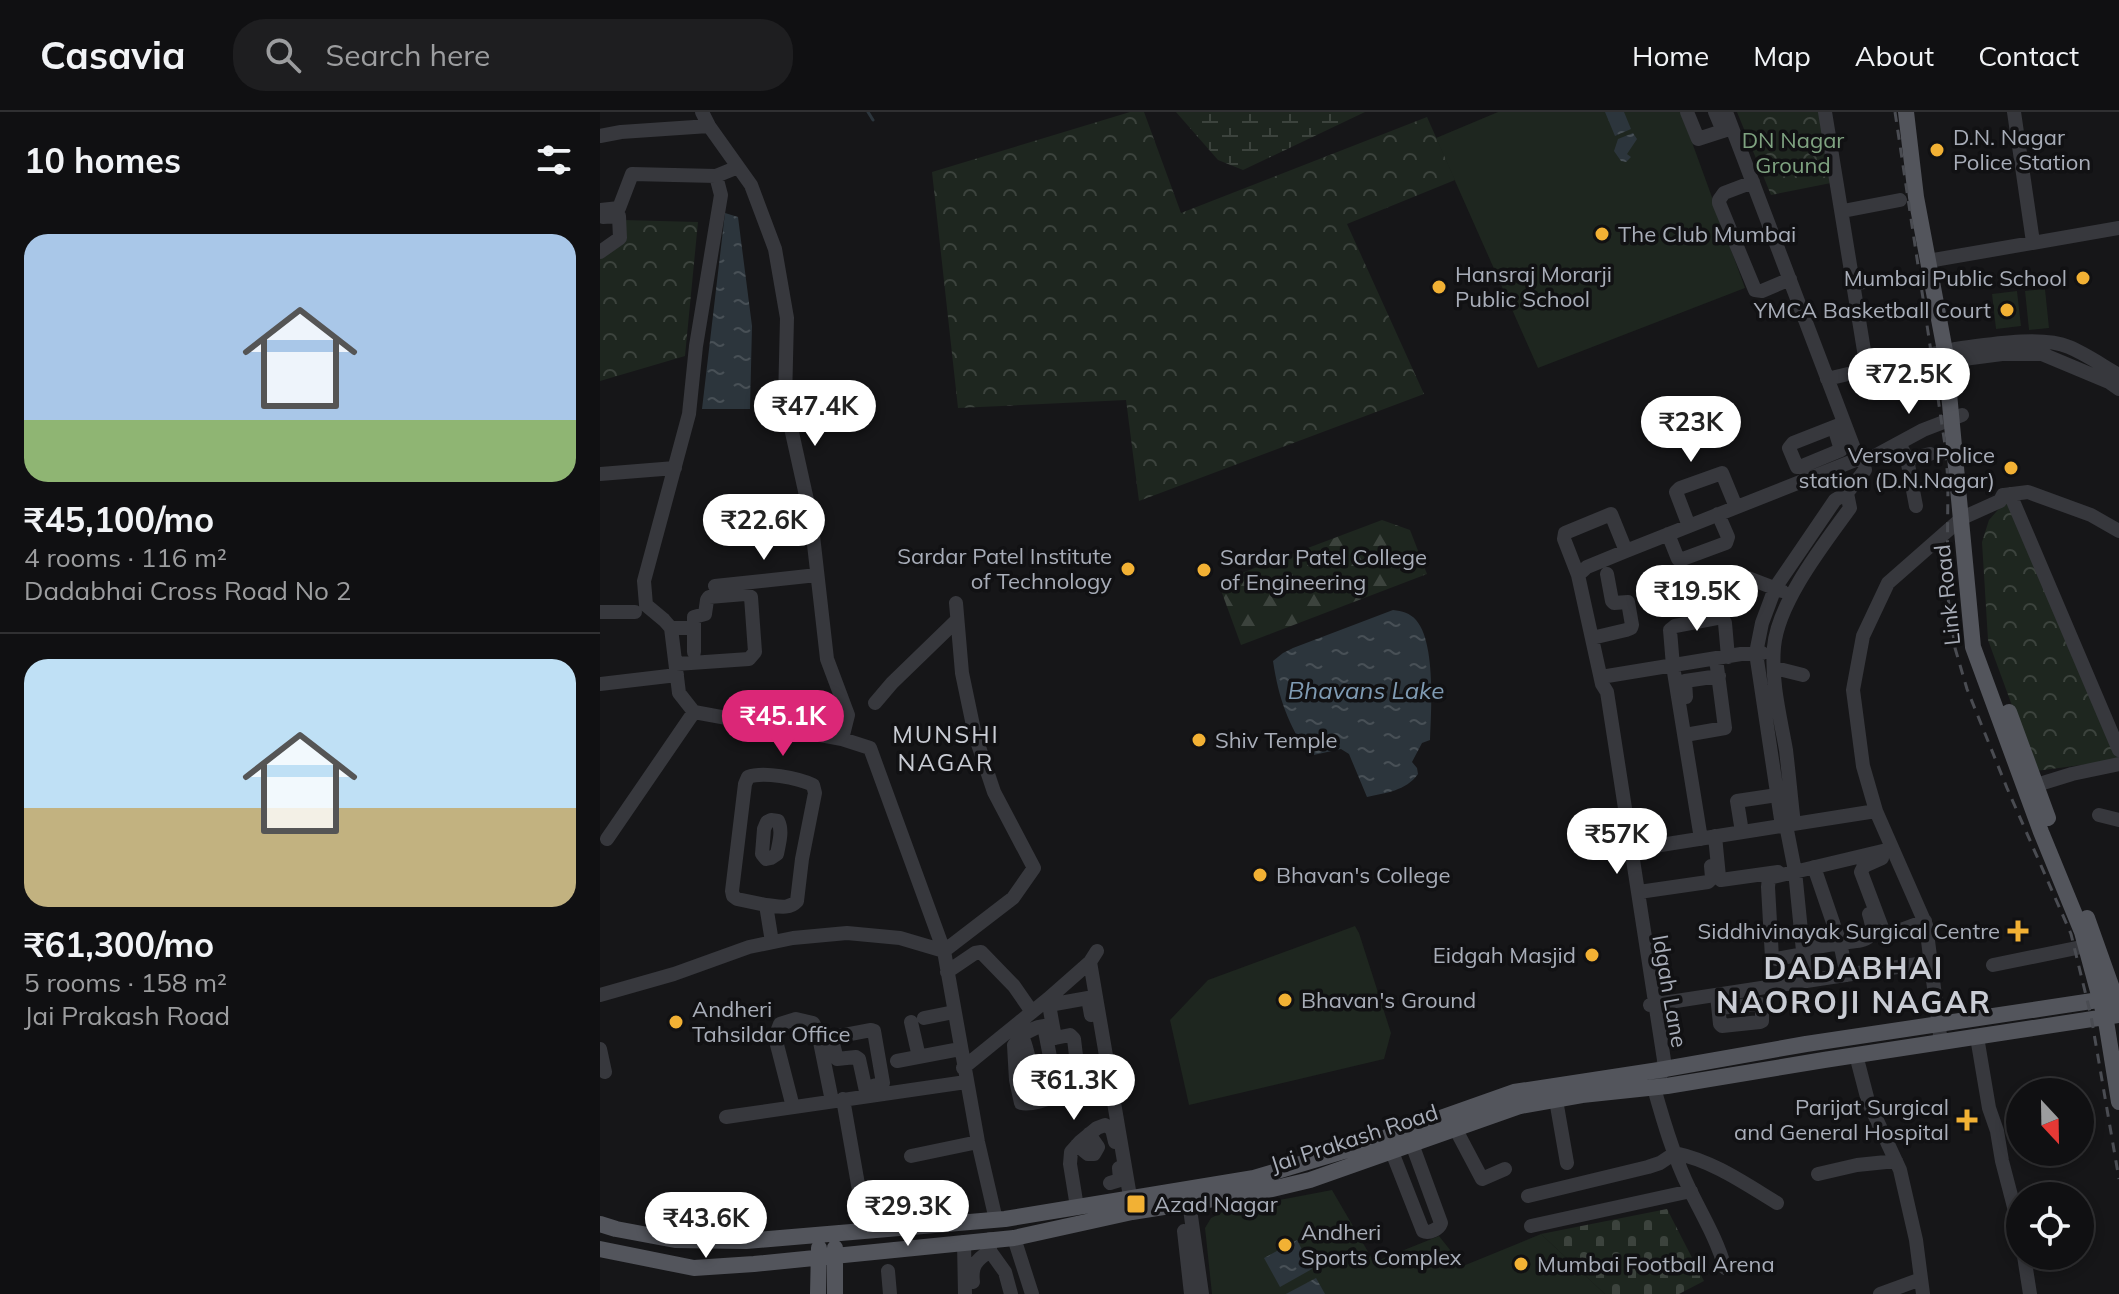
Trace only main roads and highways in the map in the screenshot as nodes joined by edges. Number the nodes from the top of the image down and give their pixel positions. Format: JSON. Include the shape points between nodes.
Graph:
{"nodes":[{"id":1,"x":1906,"y":112,"type":"edge"},
{"id":2,"x":1916,"y":112,"type":"edge"},
{"id":3,"x":1933,"y":260,"type":"junction"},
{"id":4,"x":2113,"y":1005,"type":"edge"},
{"id":5,"x":2119,"y":1102,"type":"edge"},
{"id":6,"x":1131,"y":1205,"type":"junction"},
{"id":7,"x":600,"y":1224,"type":"edge"},
{"id":8,"x":826,"y":1235,"type":"junction"},
{"id":9,"x":600,"y":1249,"type":"edge"},
{"id":10,"x":827,"y":1256,"type":"junction"},
{"id":11,"x":818,"y":1294,"type":"edge"},
{"id":12,"x":835,"y":1294,"type":"edge"}],
"edges":[{"from":1,"to":3,"type":"main road","via":[[1916,197]]},
{"from":2,"to":3,"type":"main road"},
{"from":3,"to":4,"type":"main road","name":"Link Road","via":[[1952,353],[1973,647]]},
{"from":4,"to":5,"type":"main road","name":"Link Road"},
{"from":4,"to":6,"type":"main road","name":"Jai Prakash Road","via":[[1939,1024],[1514,1092],[1301,1165]]},
{"from":4,"to":6,"type":"main road","name":"Jai Prakash Road","via":[[1942,1043],[1510,1108],[1310,1180],[1185,1203]]},
{"from":6,"to":8,"type":"main road","name":"Jai Prakash Road","via":[[1081,1195],[996,1220]]},
{"from":6,"to":10,"type":"main road","name":"Jai Prakash Road","via":[[990,1245],[964,1242]]},
{"from":7,"to":8,"type":"main road","name":"Jai Prakash Road","via":[[675,1240]]},
{"from":8,"to":10,"type":"main road"},
{"from":9,"to":10,"type":"main road","name":"Jai Prakash Road","via":[[694,1268]]},
{"from":10,"to":11,"type":"main road"},
{"from":10,"to":12,"type":"main road"}]}
